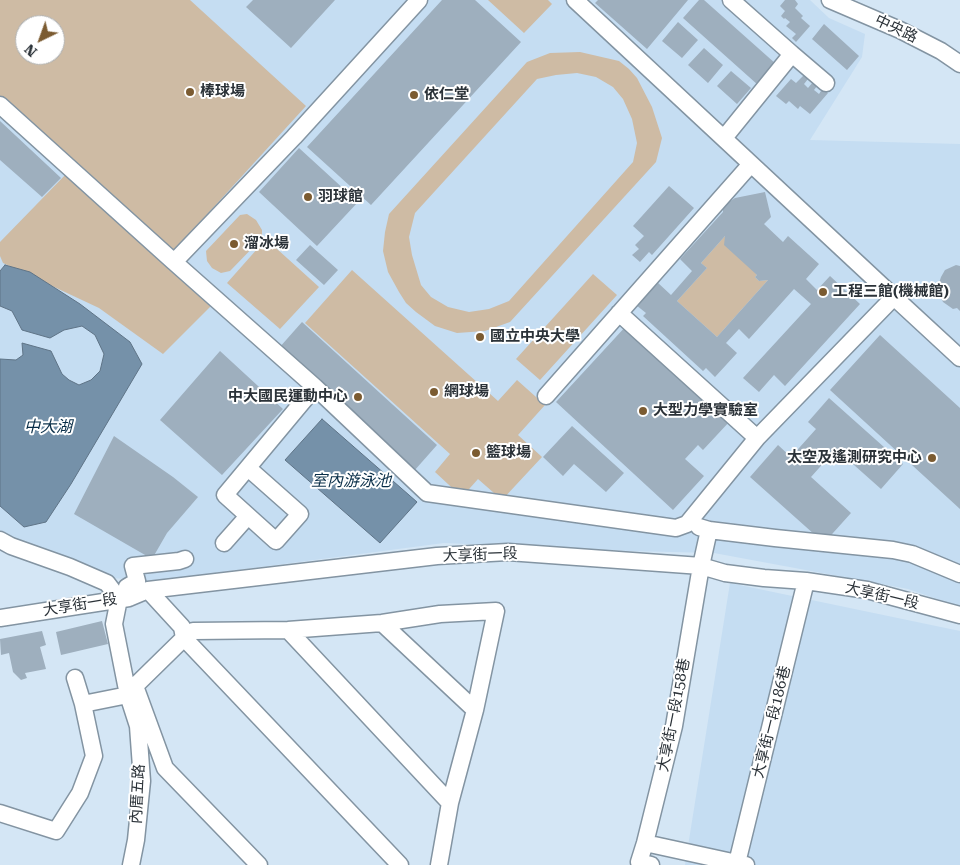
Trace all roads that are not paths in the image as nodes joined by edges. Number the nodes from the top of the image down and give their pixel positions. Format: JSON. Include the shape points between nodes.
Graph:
{"nodes":[{"id":1,"x":419,"y":0,"type":"edge"},
{"id":2,"x":574,"y":0,"type":"edge"},
{"id":3,"x":731,"y":0,"type":"edge"},
{"id":4,"x":830,"y":0,"type":"edge"},
{"id":5,"x":792,"y":54,"type":"junction"},
{"id":6,"x":960,"y":64,"type":"edge"},
{"id":7,"x":826,"y":83,"type":"dead end"},
{"id":8,"x":0,"y":105,"type":"edge"},
{"id":9,"x":724,"y":138,"type":"junction"},
{"id":10,"x":751,"y":164,"type":"junction"},
{"id":11,"x":174,"y":262,"type":"junction"},
{"id":12,"x":896,"y":295,"type":"junction"},
{"id":13,"x":620,"y":313,"type":"junction"},
{"id":14,"x":960,"y":358,"type":"edge"},
{"id":15,"x":316,"y":387,"type":"junction"},
{"id":16,"x":546,"y":396,"type":"dead end"},
{"id":17,"x":757,"y":438,"type":"junction"},
{"id":18,"x":248,"y":468,"type":"junction"},
{"id":19,"x":248,"y":516,"type":"junction"},
{"id":20,"x":687,"y":524,"type":"junction"},
{"id":21,"x":710,"y":530,"type":"junction"},
{"id":22,"x":0,"y":540,"type":"edge"},
{"id":23,"x":224,"y":544,"type":"dead end"},
{"id":24,"x":185,"y":559,"type":"dead end"},
{"id":25,"x":701,"y":566,"type":"junction"},
{"id":26,"x":960,"y":574,"type":"edge"},
{"id":27,"x":806,"y":581,"type":"junction"},
{"id":28,"x":148,"y":590,"type":"junction"},
{"id":29,"x":124,"y":598,"type":"junction"},
{"id":30,"x":960,"y":615,"type":"edge"},
{"id":31,"x":0,"y":618,"type":"edge"},
{"id":32,"x":382,"y":623,"type":"junction"},
{"id":33,"x":288,"y":630,"type":"junction"},
{"id":34,"x":184,"y":638,"type":"junction"},
{"id":35,"x":74,"y":678,"type":"dead end"},
{"id":36,"x":128,"y":695,"type":"junction"},
{"id":37,"x":83,"y":704,"type":"junction"},
{"id":38,"x":475,"y":710,"type":"junction"},
{"id":39,"x":450,"y":803,"type":"junction"},
{"id":40,"x":0,"y":813,"type":"edge"},
{"id":41,"x":645,"y":842,"type":"junction"},
{"id":42,"x":645,"y":863,"type":"edge"},
{"id":43,"x":732,"y":863,"type":"edge"},
{"id":44,"x":131,"y":865,"type":"edge"},
{"id":45,"x":259,"y":865,"type":"edge"},
{"id":46,"x":400,"y":865,"type":"edge"},
{"id":47,"x":439,"y":865,"type":"edge"}],
"edges":[{"from":1,"to":11,"type":"street"},
{"from":2,"to":9,"type":"street"},
{"from":3,"to":5,"type":"street"},
{"from":4,"to":6,"type":"street","name":"中央路","via":[[900,30]]},
{"from":5,"to":7,"type":"street"},
{"from":5,"to":9,"type":"street"},
{"from":8,"to":11,"type":"street"},
{"from":9,"to":10,"type":"street"},
{"from":10,"to":12,"type":"street"},
{"from":10,"to":13,"type":"street"},
{"from":11,"to":15,"type":"street"},
{"from":12,"to":14,"type":"street"},
{"from":12,"to":17,"type":"street"},
{"from":13,"to":16,"type":"street"},
{"from":13,"to":17,"type":"street"},
{"from":15,"to":18,"type":"street"},
{"from":15,"to":20,"type":"street","via":[[427,493],[676,528]]},
{"from":17,"to":20,"type":"street"},
{"from":18,"to":19,"type":"street","via":[[224,496]]},
{"from":18,"to":19,"type":"street","via":[[300,514],[276,541]]},
{"from":19,"to":23,"type":"street"},
{"from":20,"to":21,"type":"street"},
{"from":21,"to":25,"type":"street","name":"大享街一段158巷"},
{"from":21,"to":26,"type":"street","via":[[893,550],[912,554]]},
{"from":22,"to":29,"type":"street","via":[[107,582]]},
{"from":24,"to":29,"type":"street","name":"內厝五路","via":[[133,566],[137,581],[127,587]]},
{"from":25,"to":27,"type":"street","name":"大享街一段","via":[[725,573]]},
{"from":25,"to":28,"type":"street","name":"大享街一段","via":[[499,552],[437,556]]},
{"from":25,"to":41,"type":"street","name":"大享街一段158巷","via":[[674,726]]},
{"from":27,"to":30,"type":"street","name":"大享街一段","via":[[867,590]]},
{"from":27,"to":43,"type":"street","name":"大享街一段186巷"},
{"from":28,"to":29,"type":"street","name":"大享街一段"},
{"from":28,"to":34,"type":"street","via":[[182,627]]},
{"from":29,"to":31,"type":"street","name":"大享街一段"},
{"from":29,"to":36,"type":"street","name":"內厝五路","via":[[114,624]]},
{"from":32,"to":33,"type":"street"},
{"from":32,"to":38,"type":"street"},
{"from":32,"to":38,"type":"street","via":[[440,614],[496,611]]},
{"from":33,"to":34,"type":"street","via":[[193,631]]},
{"from":33,"to":39,"type":"street"},
{"from":34,"to":45,"type":"street","via":[[135,686],[165,768]]},
{"from":34,"to":46,"type":"street"},
{"from":35,"to":37,"type":"street"},
{"from":36,"to":37,"type":"street"},
{"from":36,"to":44,"type":"street","name":"內厝五路","via":[[138,726],[142,781]]},
{"from":37,"to":40,"type":"street","via":[[94,756],[80,793],[56,831]]},
{"from":38,"to":39,"type":"street"},
{"from":39,"to":47,"type":"street"},
{"from":41,"to":42,"type":"street","name":"大享街一段158巷"},
{"from":41,"to":43,"type":"street"}]}
